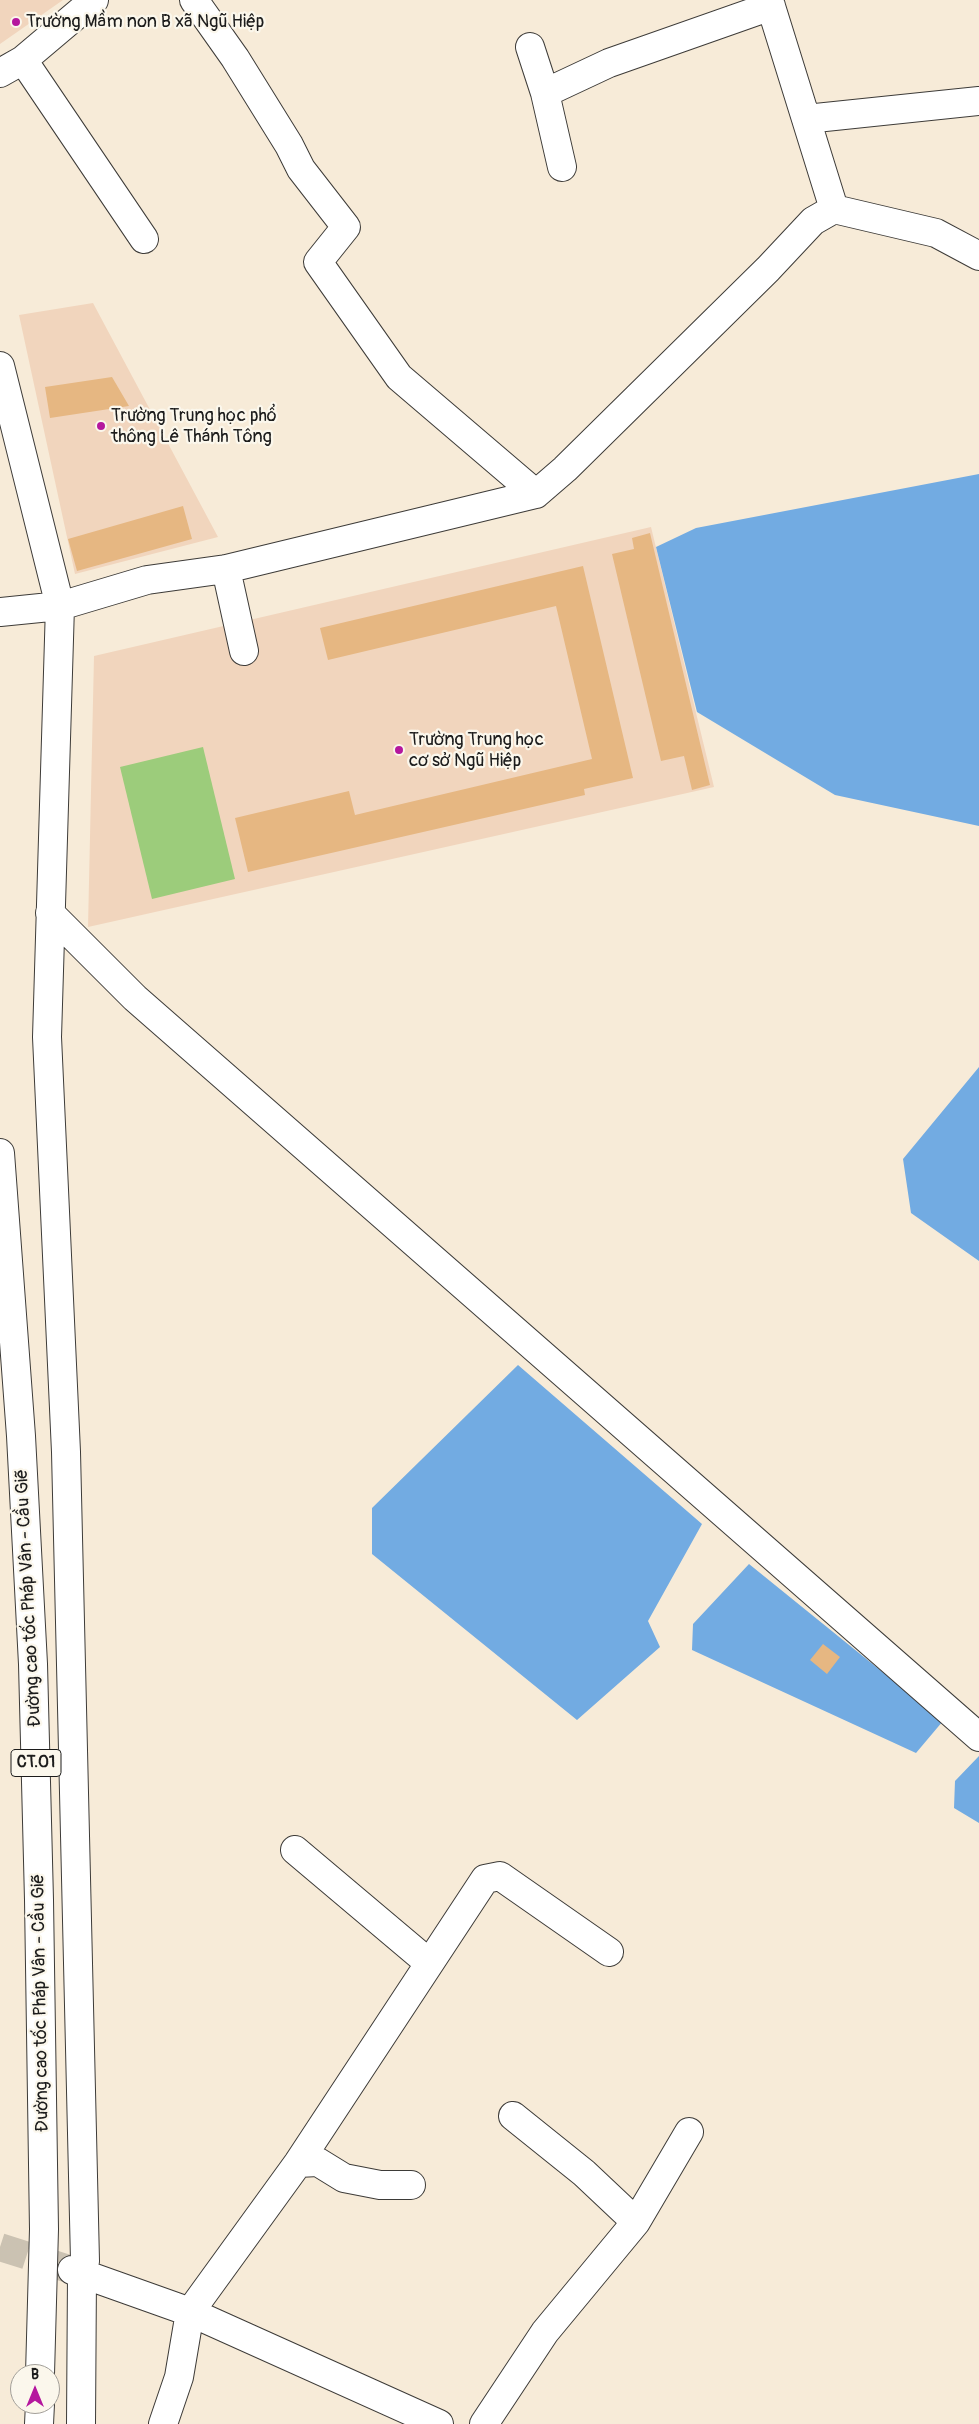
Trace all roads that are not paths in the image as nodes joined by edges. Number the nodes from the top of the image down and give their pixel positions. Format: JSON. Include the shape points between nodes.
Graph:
{"nodes":[{"id":1,"x":94,"y":0,"type":"edge"},
{"id":2,"x":199,"y":2,"type":"edge"},
{"id":3,"x":770,"y":3,"type":"edge"},
{"id":4,"x":530,"y":47,"type":"dead end"},
{"id":5,"x":12,"y":67,"type":"edge"},
{"id":6,"x":545,"y":93,"type":"junction"},
{"id":7,"x":979,"y":101,"type":"edge"},
{"id":8,"x":806,"y":119,"type":"junction"},
{"id":9,"x":562,"y":167,"type":"dead end"},
{"id":10,"x":834,"y":209,"type":"junction"},
{"id":11,"x":144,"y":239,"type":"dead end"},
{"id":12,"x":979,"y":256,"type":"edge"},
{"id":13,"x":0,"y":366,"type":"edge"},
{"id":14,"x":536,"y":494,"type":"junction"},
{"id":15,"x":226,"y":569,"type":"junction"},
{"id":16,"x":60,"y":606,"type":"junction"},
{"id":17,"x":0,"y":612,"type":"edge"},
{"id":18,"x":244,"y":650,"type":"dead end"},
{"id":19,"x":50,"y":913,"type":"junction"},
{"id":20,"x":0,"y":1153,"type":"edge"},
{"id":21,"x":979,"y":1737,"type":"edge"},
{"id":22,"x":295,"y":1850,"type":"dead end"},
{"id":23,"x":609,"y":1952,"type":"dead end"},
{"id":24,"x":430,"y":1963,"type":"junction"},
{"id":25,"x":513,"y":2116,"type":"dead end"},
{"id":26,"x":689,"y":2132,"type":"dead end"},
{"id":27,"x":298,"y":2163,"type":"junction"},
{"id":28,"x":411,"y":2185,"type":"dead end"},
{"id":29,"x":636,"y":2222,"type":"junction"},
{"id":30,"x":77,"y":2272,"type":"junction"},
{"id":31,"x":190,"y":2312,"type":"junction"},
{"id":32,"x":40,"y":2364,"type":"edge"},
{"id":33,"x":82,"y":2424,"type":"edge"},
{"id":34,"x":163,"y":2424,"type":"edge"},
{"id":35,"x":439,"y":2424,"type":"edge"},
{"id":36,"x":484,"y":2424,"type":"edge"}],
"edges":[{"from":1,"to":5,"type":"main road"},
{"from":2,"to":14,"type":"main road","via":[[301,169],[346,227],[318,262],[399,377]]},
{"from":3,"to":6,"type":"main road","via":[[609,63]]},
{"from":3,"to":8,"type":"main road"},
{"from":4,"to":6,"type":"main road"},
{"from":5,"to":11,"type":"main road"},
{"from":6,"to":9,"type":"main road"},
{"from":7,"to":8,"type":"main road"},
{"from":8,"to":10,"type":"main road"},
{"from":10,"to":12,"type":"main road","via":[[936,233]]},
{"from":10,"to":14,"type":"main road","via":[[813,221],[754,283]]},
{"from":13,"to":16,"type":"main road"},
{"from":14,"to":15,"type":"main road"},
{"from":15,"to":16,"type":"main road","via":[[147,580]]},
{"from":15,"to":18,"type":"main road"},
{"from":16,"to":17,"type":"main road"},
{"from":16,"to":19,"type":"main road"},
{"from":19,"to":21,"type":"main road","via":[[142,1004]]},
{"from":19,"to":30,"type":"main road","via":[[46,1036],[66,1452],[84,2260]]},
{"from":20,"to":32,"type":"main road","name":"Đường cao tốc Pháp Vân - Cầu Giẽ","number":"CT.01","via":[[21,1436],[33,1664],[44,2229]]},
{"from":22,"to":24,"type":"main road"},
{"from":23,"to":24,"type":"main road","via":[[500,1876],[485,1879]]},
{"from":24,"to":27,"type":"main road"},
{"from":25,"to":29,"type":"main road","via":[[584,2173]]},
{"from":26,"to":29,"type":"main road"},
{"from":27,"to":28,"type":"main road","via":[[318,2162],[344,2178],[380,2185]]},
{"from":27,"to":31,"type":"main road"},
{"from":29,"to":36,"type":"main road","via":[[545,2332]]},
{"from":30,"to":31,"type":"main road"},
{"from":30,"to":33,"type":"main road"},
{"from":31,"to":34,"type":"main road","via":[[179,2377]]},
{"from":31,"to":35,"type":"main road"}]}
